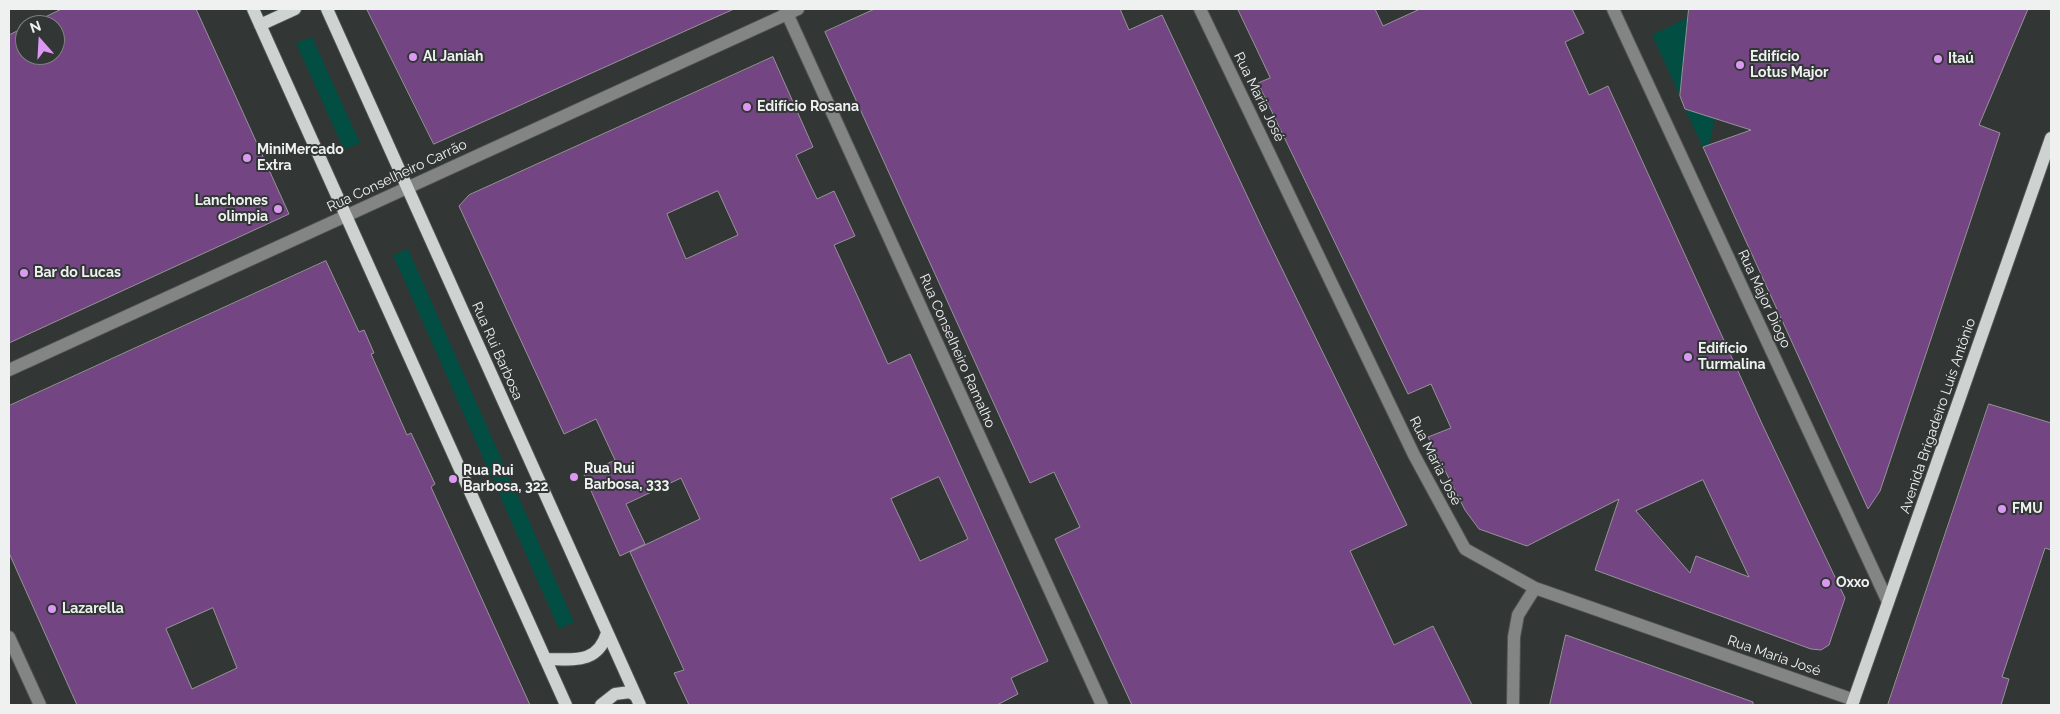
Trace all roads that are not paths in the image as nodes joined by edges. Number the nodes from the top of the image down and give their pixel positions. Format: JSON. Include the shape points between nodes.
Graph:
{"nodes":[{"id":1,"x":253,"y":9,"type":"edge"},
{"id":2,"x":295,"y":9,"type":"edge"},
{"id":3,"x":327,"y":9,"type":"edge"},
{"id":4,"x":1200,"y":9,"type":"edge"},
{"id":5,"x":1612,"y":9,"type":"edge"},
{"id":6,"x":790,"y":10,"type":"edge"},
{"id":7,"x":260,"y":25,"type":"junction"},
{"id":8,"x":2051,"y":138,"type":"edge"},
{"id":9,"x":407,"y":187,"type":"junction"},
{"id":10,"x":346,"y":215,"type":"junction"},
{"id":11,"x":9,"y":370,"type":"edge"},
{"id":12,"x":1536,"y":588,"type":"junction"},
{"id":13,"x":1888,"y":602,"type":"junction"},
{"id":14,"x":607,"y":633,"type":"junction"},
{"id":15,"x":9,"y":637,"type":"edge"},
{"id":16,"x":545,"y":659,"type":"junction"},
{"id":17,"x":638,"y":701,"type":"edge"},
{"id":18,"x":1853,"y":703,"type":"edge"},
{"id":19,"x":40,"y":705,"type":"edge"},
{"id":20,"x":566,"y":705,"type":"edge"},
{"id":21,"x":602,"y":705,"type":"edge"},
{"id":22,"x":1102,"y":705,"type":"edge"},
{"id":23,"x":1514,"y":705,"type":"edge"}],
"edges":[{"from":1,"to":7,"type":"main road"},
{"from":2,"to":7,"type":"main road"},
{"from":3,"to":9,"type":"main road","name":"Rua Rui Barbosa"},
{"from":4,"to":12,"type":"street","name":"Rua Maria José","via":[[1442,509],[1465,549]]},
{"from":5,"to":13,"type":"street","name":"Rua Major Diogo"},
{"from":6,"to":9,"type":"street","name":"Rua Conselheiro Carrão"},
{"from":6,"to":22,"type":"street","name":"Rua Conselheiro Ramalho"},
{"from":7,"to":10,"type":"main road"},
{"from":8,"to":13,"type":"main road","name":"Avenida Brigadeiro Luís Antônio"},
{"from":9,"to":10,"type":"street","name":"Rua Conselheiro Carrão"},
{"from":9,"to":14,"type":"main road","name":"Rua Rui Barbosa"},
{"from":10,"to":11,"type":"street","name":"Rua Conselheiro Carrão"},
{"from":10,"to":16,"type":"main road"},
{"from":12,"to":18,"type":"street","name":"Rua Maria José"},
{"from":12,"to":23,"type":"street","via":[[1518,616],[1514,637]]},
{"from":13,"to":18,"type":"main road","name":"Avenida Brigadeiro Luís Antônio"},
{"from":14,"to":16,"type":"main road","via":[[603,646],[585,658]]},
{"from":14,"to":17,"type":"main road","name":"Rua Rui Barbosa"},
{"from":15,"to":19,"type":"street"},
{"from":16,"to":20,"type":"main road"},
{"from":17,"to":21,"type":"main road","via":[[630,692],[615,694]]}]}
